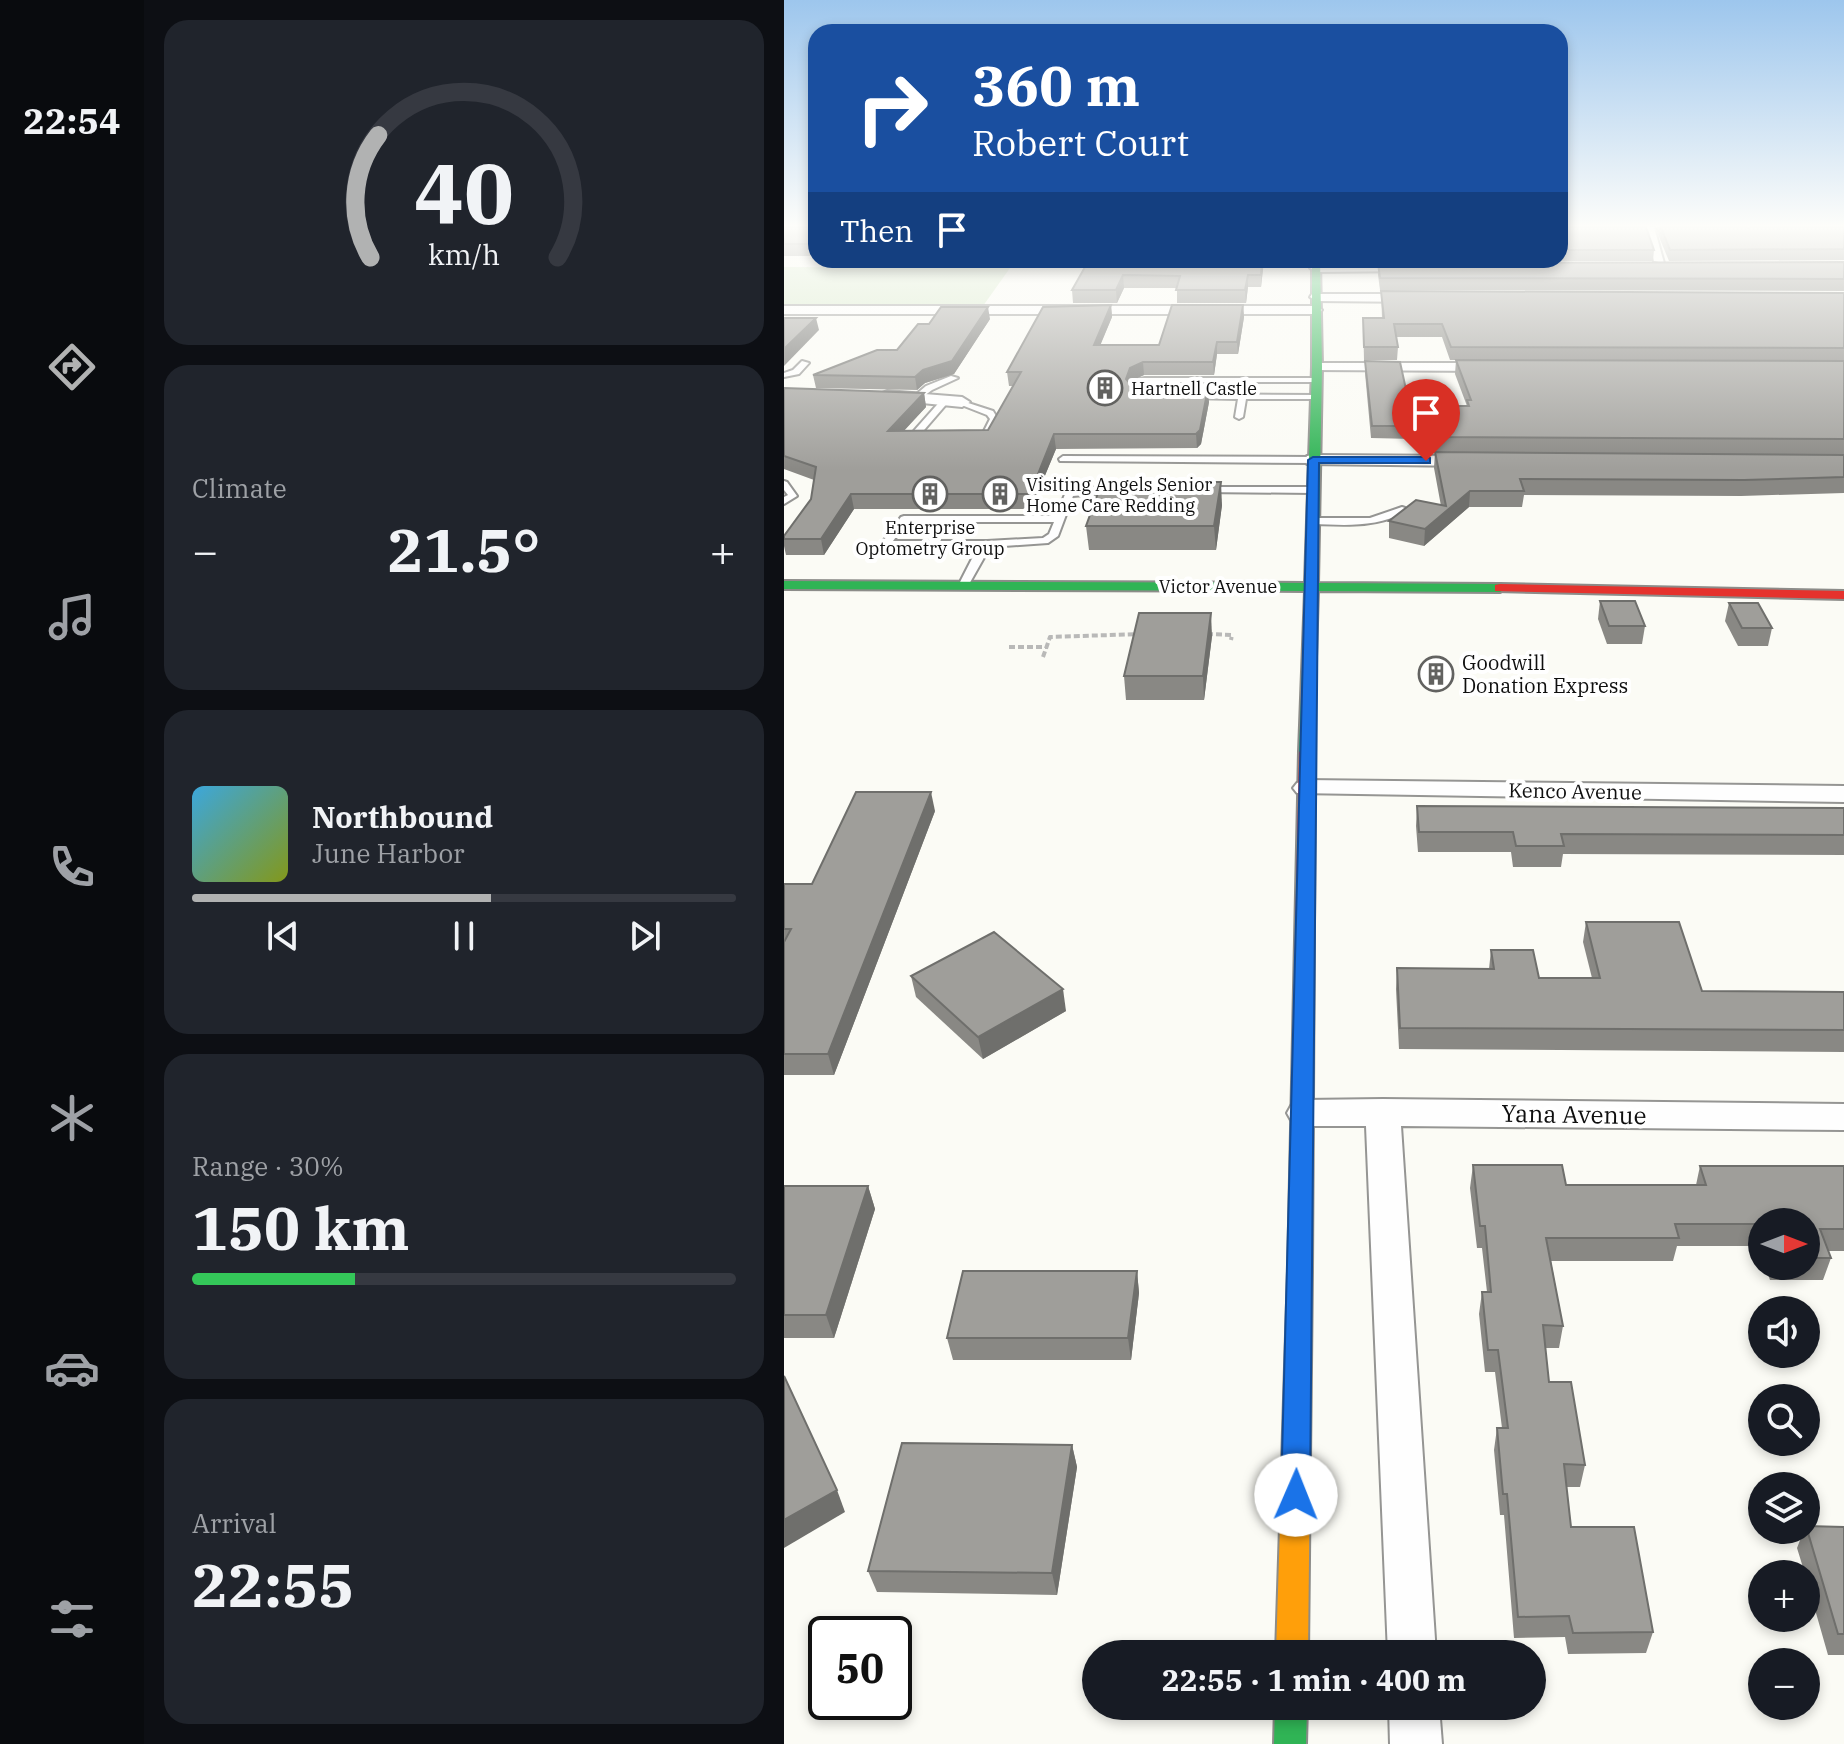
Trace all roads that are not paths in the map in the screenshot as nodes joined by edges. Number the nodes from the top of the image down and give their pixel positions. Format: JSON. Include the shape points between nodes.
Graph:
{"nodes":[{"id":1,"x":927,"y":308,"type":"edge"},
{"id":2,"x":1316,"y":308,"type":"edge"},
{"id":3,"x":784,"y":310,"type":"edge"},
{"id":4,"x":805,"y":363,"type":"dead end"},
{"id":5,"x":1503,"y":368,"type":"edge"},
{"id":6,"x":784,"y":375,"type":"edge"},
{"id":7,"x":954,"y":378,"type":"edge"},
{"id":8,"x":1316,"y":381,"type":"junction"},
{"id":9,"x":868,"y":395,"type":"edge"},
{"id":10,"x":1152,"y":396,"type":"edge"},
{"id":11,"x":1182,"y":396,"type":"edge"},
{"id":12,"x":917,"y":397,"type":"junction"},
{"id":13,"x":1242,"y":397,"type":"junction"},
{"id":14,"x":954,"y":401,"type":"junction"},
{"id":15,"x":1239,"y":417,"type":"dead end"},
{"id":16,"x":915,"y":435,"type":"edge"},
{"id":17,"x":967,"y":440,"type":"edge"},
{"id":18,"x":1063,"y":459,"type":"dead end"},
{"id":19,"x":1313,"y":460,"type":"junction"},
{"id":20,"x":1484,"y":461,"type":"edge"},
{"id":21,"x":784,"y":484,"type":"edge"},
{"id":22,"x":1133,"y":490,"type":"edge"},
{"id":23,"x":1193,"y":490,"type":"edge"},
{"id":24,"x":1313,"y":490,"type":"junction"},
{"id":25,"x":784,"y":501,"type":"edge"},
{"id":26,"x":1402,"y":510,"type":"edge"},
{"id":27,"x":1059,"y":519,"type":"junction"},
{"id":28,"x":1312,"y":521,"type":"junction"},
{"id":29,"x":987,"y":544,"type":"junction"},
{"id":30,"x":784,"y":585,"type":"edge"},
{"id":31,"x":963,"y":586,"type":"junction"},
{"id":32,"x":1310,"y":586,"type":"junction"},
{"id":33,"x":1844,"y":595,"type":"edge"},
{"id":34,"x":1306,"y":788,"type":"junction"},
{"id":35,"x":1844,"y":794,"type":"edge"},
{"id":36,"x":1383,"y":1112,"type":"junction"},
{"id":37,"x":1304,"y":1113,"type":"junction"},
{"id":38,"x":1844,"y":1117,"type":"edge"},
{"id":39,"x":1292,"y":1640,"type":"edge"},
{"id":40,"x":1411,"y":1640,"type":"edge"},
{"id":41,"x":1291,"y":1720,"type":"edge"},
{"id":42,"x":1415,"y":1720,"type":"edge"},
{"id":43,"x":1290,"y":1744,"type":"edge"},
{"id":44,"x":1416,"y":1744,"type":"edge"}],
"edges":[{"from":1,"to":3,"type":"street"},
{"from":2,"to":8,"type":"main road"},
{"from":4,"to":6,"type":"lane"},
{"from":5,"to":8,"type":"street"},
{"from":7,"to":12,"type":"lane"},
{"from":8,"to":10,"type":"lane","via":[[1244,376],[1138,382],[1134,393]]},
{"from":8,"to":13,"type":"lane"},
{"from":8,"to":19,"type":"main road"},
{"from":9,"to":12,"type":"street"},
{"from":11,"to":13,"type":"lane"},
{"from":12,"to":14,"type":"street"},
{"from":13,"to":15,"type":"lane"},
{"from":14,"to":16,"type":"lane"},
{"from":14,"to":17,"type":"lane","via":[[994,419],[980,438]]},
{"from":18,"to":19,"type":"lane"},
{"from":19,"to":20,"type":"street"},
{"from":19,"to":24,"type":"main road"},
{"from":21,"to":25,"type":"lane","via":[[793,496]]},
{"from":22,"to":27,"type":"lane","via":[[1076,491],[1069,494]]},
{"from":23,"to":24,"type":"lane"},
{"from":24,"to":28,"type":"main road"},
{"from":26,"to":28,"type":"lane","via":[[1371,522]]},
{"from":27,"to":29,"type":"lane","via":[[1053,536],[1045,541]]},
{"from":27,"to":29,"type":"lane","via":[[904,519],[886,544]]},
{"from":28,"to":32,"type":"main road"},
{"from":29,"to":31,"type":"lane"},
{"from":30,"to":31,"type":"main road","name":"Victor Avenue"},
{"from":31,"to":32,"type":"main road","name":"Victor Avenue"},
{"from":32,"to":33,"type":"main road","name":"Victor Avenue"},
{"from":32,"to":34,"type":"main road"},
{"from":34,"to":35,"type":"street","name":"Kenco Avenue"},
{"from":34,"to":37,"type":"main road"},
{"from":36,"to":37,"type":"street","name":"Yana Avenue"},
{"from":36,"to":38,"type":"street","name":"Yana Avenue"},
{"from":36,"to":40,"type":"street"},
{"from":37,"to":39,"type":"main road"},
{"from":41,"to":43,"type":"main road"},
{"from":42,"to":44,"type":"street"}]}
